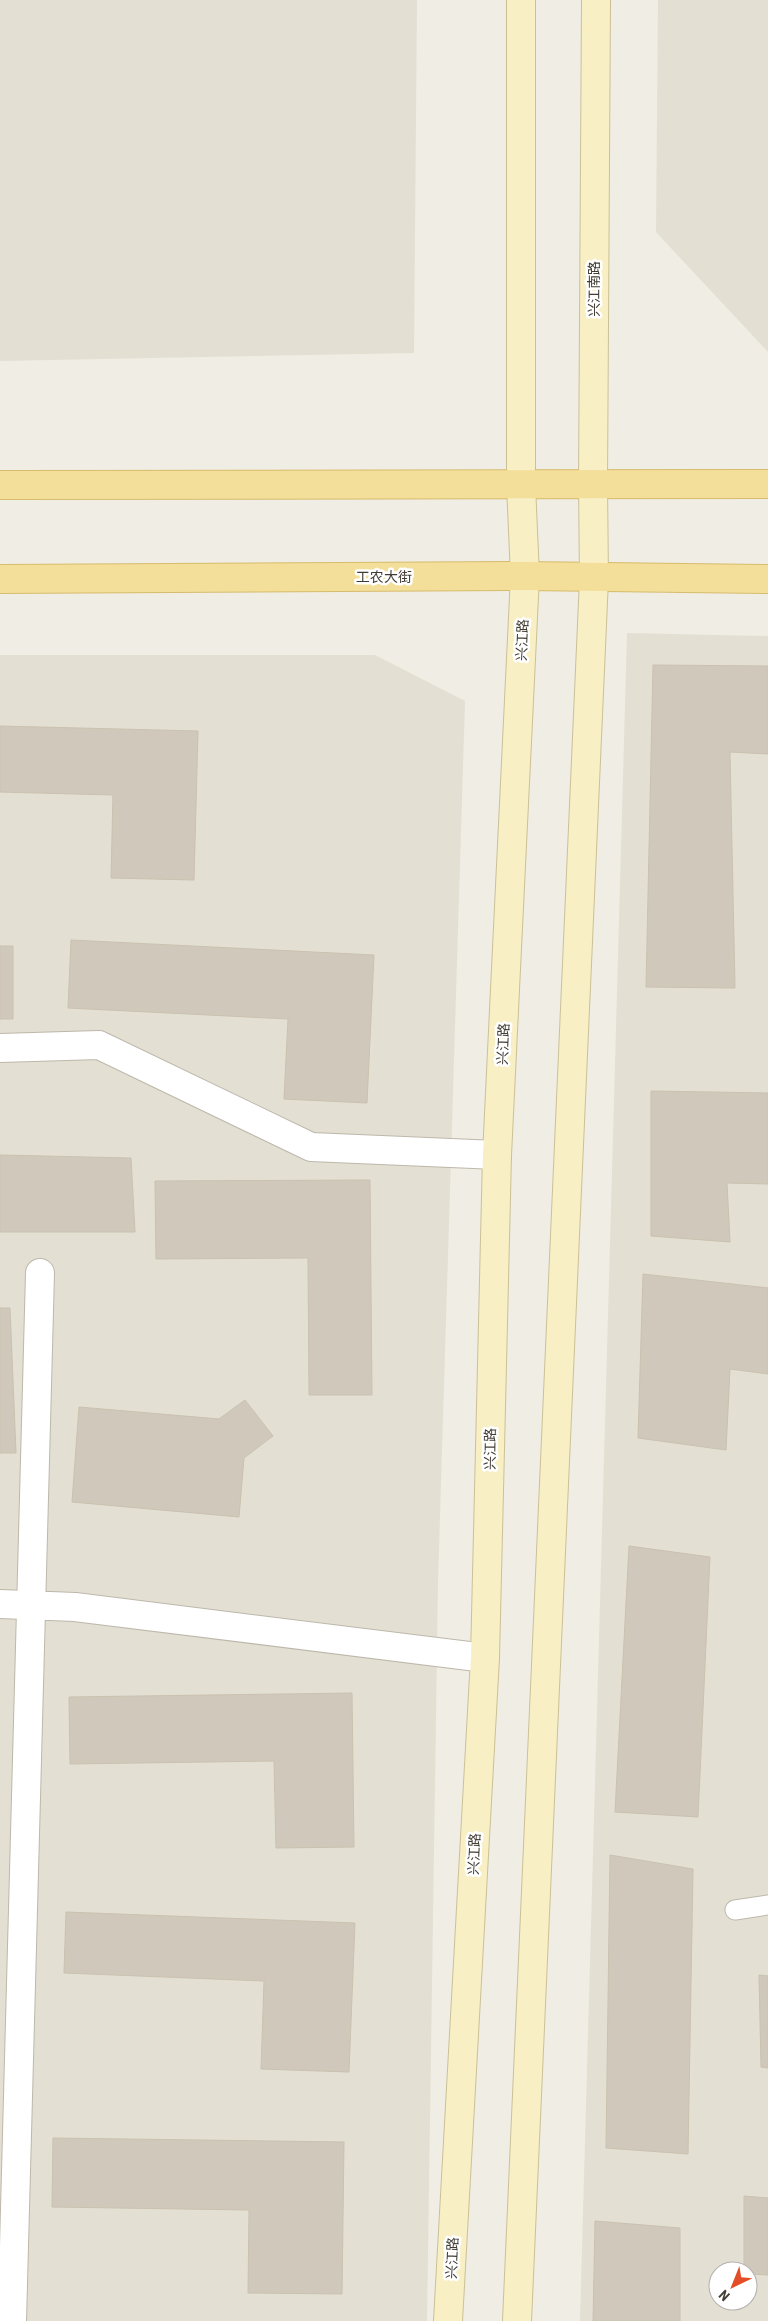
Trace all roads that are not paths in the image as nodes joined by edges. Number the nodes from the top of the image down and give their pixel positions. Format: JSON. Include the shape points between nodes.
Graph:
{"nodes":[{"id":1,"x":521,"y":0,"type":"edge"},
{"id":2,"x":596,"y":0,"type":"edge"},
{"id":3,"x":593,"y":484,"type":"junction"},
{"id":4,"x":768,"y":484,"type":"edge"},
{"id":5,"x":0,"y":485,"type":"edge"},
{"id":6,"x":520,"y":485,"type":"junction"},
{"id":7,"x":525,"y":576,"type":"junction"},
{"id":8,"x":0,"y":579,"type":"edge"},
{"id":9,"x":594,"y":579,"type":"junction"},
{"id":10,"x":768,"y":579,"type":"edge"},
{"id":11,"x":0,"y":1048,"type":"edge"},
{"id":12,"x":498,"y":1155,"type":"junction"},
{"id":13,"x":40,"y":1273,"type":"dead end"},
{"id":14,"x":0,"y":1604,"type":"edge"},
{"id":15,"x":30,"y":1605,"type":"junction"},
{"id":16,"x":485,"y":1658,"type":"junction"},
{"id":17,"x":768,"y":1905,"type":"edge"},
{"id":18,"x":735,"y":1910,"type":"dead end"},
{"id":19,"x":12,"y":2321,"type":"edge"},
{"id":20,"x":448,"y":2321,"type":"edge"},
{"id":21,"x":518,"y":2321,"type":"edge"}],
"edges":[{"from":1,"to":6,"type":"main road"},
{"from":2,"to":3,"type":"main road","name":"兴江南路"},
{"from":3,"to":4,"type":"main road"},
{"from":3,"to":6,"type":"main road"},
{"from":3,"to":9,"type":"main road","name":"兴江南路"},
{"from":5,"to":6,"type":"main road"},
{"from":6,"to":7,"type":"main road"},
{"from":7,"to":8,"type":"main road","name":"工农大街"},
{"from":7,"to":9,"type":"main road","name":"工农大街"},
{"from":7,"to":12,"type":"main road","name":"兴江路"},
{"from":9,"to":10,"type":"main road","name":"工农大街"},
{"from":9,"to":21,"type":"main road"},
{"from":11,"to":12,"type":"street","via":[[99,1045],[311,1147]]},
{"from":12,"to":16,"type":"main road","name":"兴江路"},
{"from":13,"to":15,"type":"street"},
{"from":14,"to":15,"type":"street"},
{"from":15,"to":16,"type":"street","via":[[75,1607]]},
{"from":15,"to":19,"type":"street"},
{"from":16,"to":20,"type":"main road","name":"兴江路"},
{"from":17,"to":18,"type":"lane"}]}
